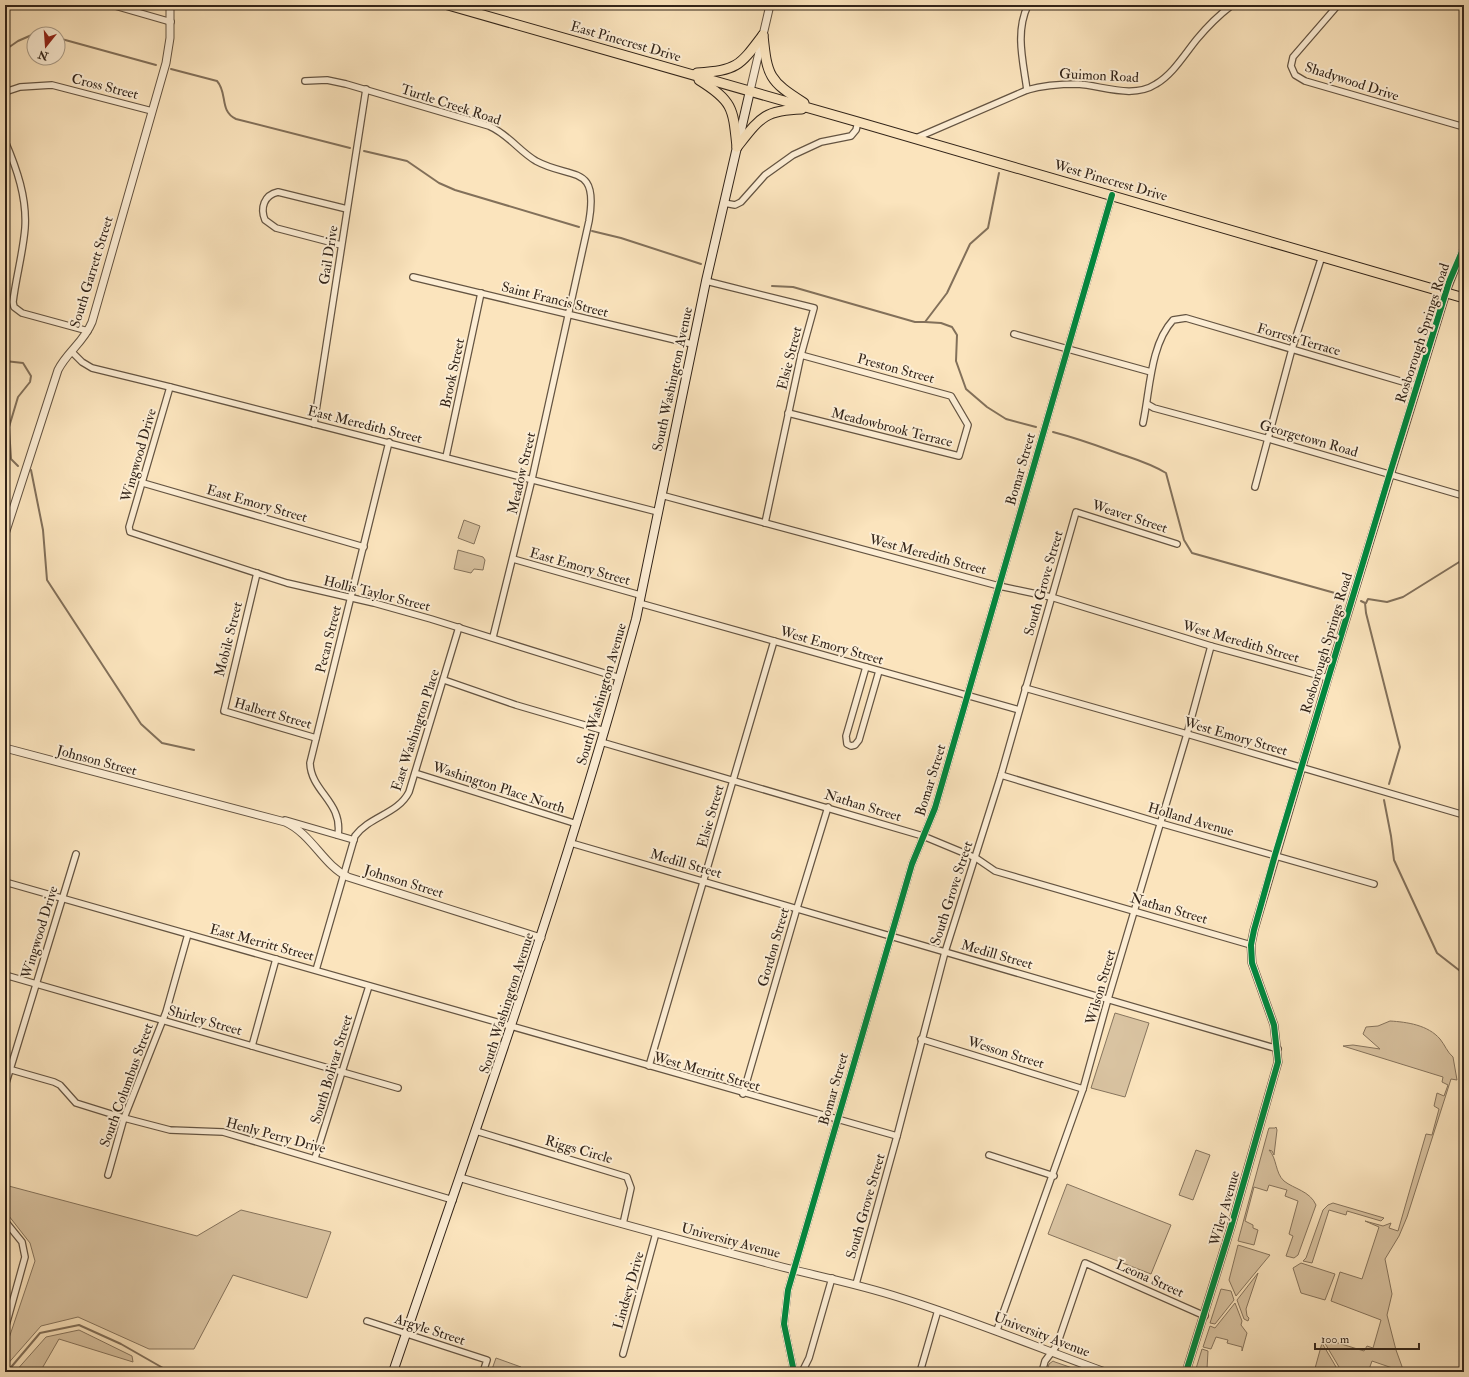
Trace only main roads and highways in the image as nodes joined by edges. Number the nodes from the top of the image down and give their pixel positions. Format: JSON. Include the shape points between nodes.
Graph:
{"nodes":[{"id":1,"x":448,"y":5,"type":"edge"},
{"id":2,"x":690,"y":74,"type":"junction"},
{"id":3,"x":750,"y":91,"type":"junction"},
{"id":4,"x":812,"y":108,"type":"junction"},
{"id":5,"x":737,"y":147,"type":"junction"},
{"id":6,"x":1464,"y":298,"type":"edge"},
{"id":7,"x":393,"y":1372,"type":"edge"}],
"edges":[{"from":1,"to":2,"type":"main road","name":"East Pinecrest Drive"},
{"from":2,"to":3,"type":"main road","name":"East Pinecrest Drive"},
{"from":2,"to":4,"type":"main road","via":[[724,71],[736,66],[744,60],[763,35],[767,66],[771,76],[783,90]]},
{"from":2,"to":5,"type":"main road","via":[[718,92],[728,102],[733,113]]},
{"from":3,"to":4,"type":"main road","name":"West Pinecrest Drive"},
{"from":3,"to":5,"type":"main road","name":"South Washington Avenue"},
{"from":4,"to":5,"type":"main road","via":[[787,109],[768,114],[756,122]]},
{"from":4,"to":6,"type":"main road","name":"West Pinecrest Drive"},
{"from":5,"to":7,"type":"main road","name":"South Washington Avenue","via":[[620,678],[577,824],[512,1027]]}]}
